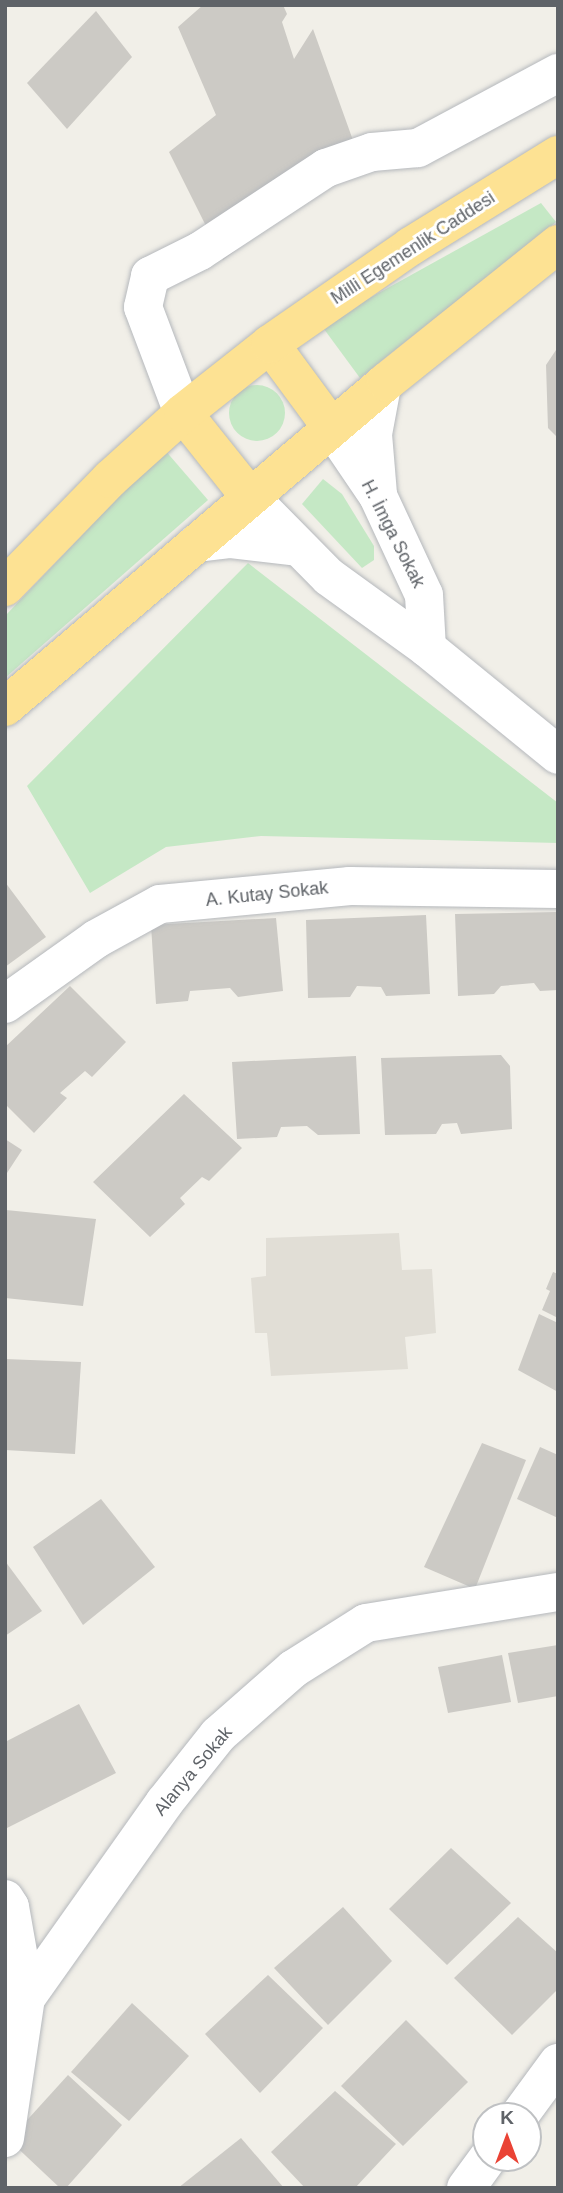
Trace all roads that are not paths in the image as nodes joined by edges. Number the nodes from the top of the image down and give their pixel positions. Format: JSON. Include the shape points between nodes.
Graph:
{"nodes":[{"id":1,"x":558,"y":73,"type":"edge"},
{"id":2,"x":558,"y":155,"type":"edge"},
{"id":3,"x":558,"y":244,"type":"edge"},
{"id":4,"x":270,"y":344,"type":"junction"},
{"id":5,"x":382,"y":386,"type":"junction"},
{"id":6,"x":183,"y":413,"type":"junction"},
{"id":7,"x":332,"y":428,"type":"junction"},
{"id":8,"x":378,"y":496,"type":"junction"},
{"id":9,"x":250,"y":497,"type":"junction"},
{"id":10,"x":197,"y":543,"type":"junction"},
{"id":11,"x":298,"y":547,"type":"junction"},
{"id":12,"x":5,"y":587,"type":"edge"},
{"id":13,"x":427,"y":648,"type":"junction"},
{"id":14,"x":5,"y":707,"type":"edge"},
{"id":15,"x":558,"y":755,"type":"edge"},
{"id":16,"x":558,"y":889,"type":"edge"},
{"id":17,"x":5,"y":1004,"type":"edge"},
{"id":18,"x":558,"y":1592,"type":"edge"},
{"id":19,"x":5,"y":1899,"type":"edge"},
{"id":20,"x":26,"y":1998,"type":"junction"},
{"id":21,"x":558,"y":2063,"type":"edge"},
{"id":22,"x":529,"y":2102,"type":"edge"},
{"id":23,"x":5,"y":2138,"type":"edge"},
{"id":24,"x":478,"y":2172,"type":"edge"},
{"id":25,"x":466,"y":2188,"type":"edge"}],
"edges":[{"from":1,"to":6,"type":"street","via":[[418,148],[372,152],[326,168],[200,251],[150,276],[143,307]]},
{"from":2,"to":4,"type":"highway","name":"Milli Egemenlik Caddesi","via":[[411,246]]},
{"from":3,"to":5,"type":"highway"},
{"from":4,"to":6,"type":"highway","name":"Milli Egemenlik Caddesi"},
{"from":4,"to":7,"type":"highway"},
{"from":5,"to":7,"type":"highway"},
{"from":5,"to":8,"type":"street","via":[[373,434]]},
{"from":6,"to":9,"type":"highway"},
{"from":6,"to":12,"type":"highway","name":"Milli Egemenlik Caddesi","via":[[110,479]]},
{"from":7,"to":8,"type":"street","name":"H. İmga Sokak"},
{"from":7,"to":9,"type":"highway"},
{"from":8,"to":13,"type":"street","name":"H. İmga Sokak","via":[[424,595]]},
{"from":9,"to":10,"type":"highway"},
{"from":9,"to":11,"type":"street"},
{"from":10,"to":11,"type":"street","via":[[229,538]]},
{"from":10,"to":14,"type":"highway"},
{"from":11,"to":13,"type":"street","via":[[361,603]]},
{"from":13,"to":15,"type":"street"},
{"from":16,"to":17,"type":"street","name":"A. Kutay Sokak","via":[[350,886],[160,904],[96,939]]},
{"from":18,"to":20,"type":"street","name":"Alanya Sokak","via":[[366,1623],[293,1669],[218,1735],[164,1803]]},
{"from":19,"to":20,"type":"street"},
{"from":20,"to":23,"type":"street","name":"Alanya Sokak"},
{"from":21,"to":22,"type":"street"},
{"from":24,"to":25,"type":"street"}]}
